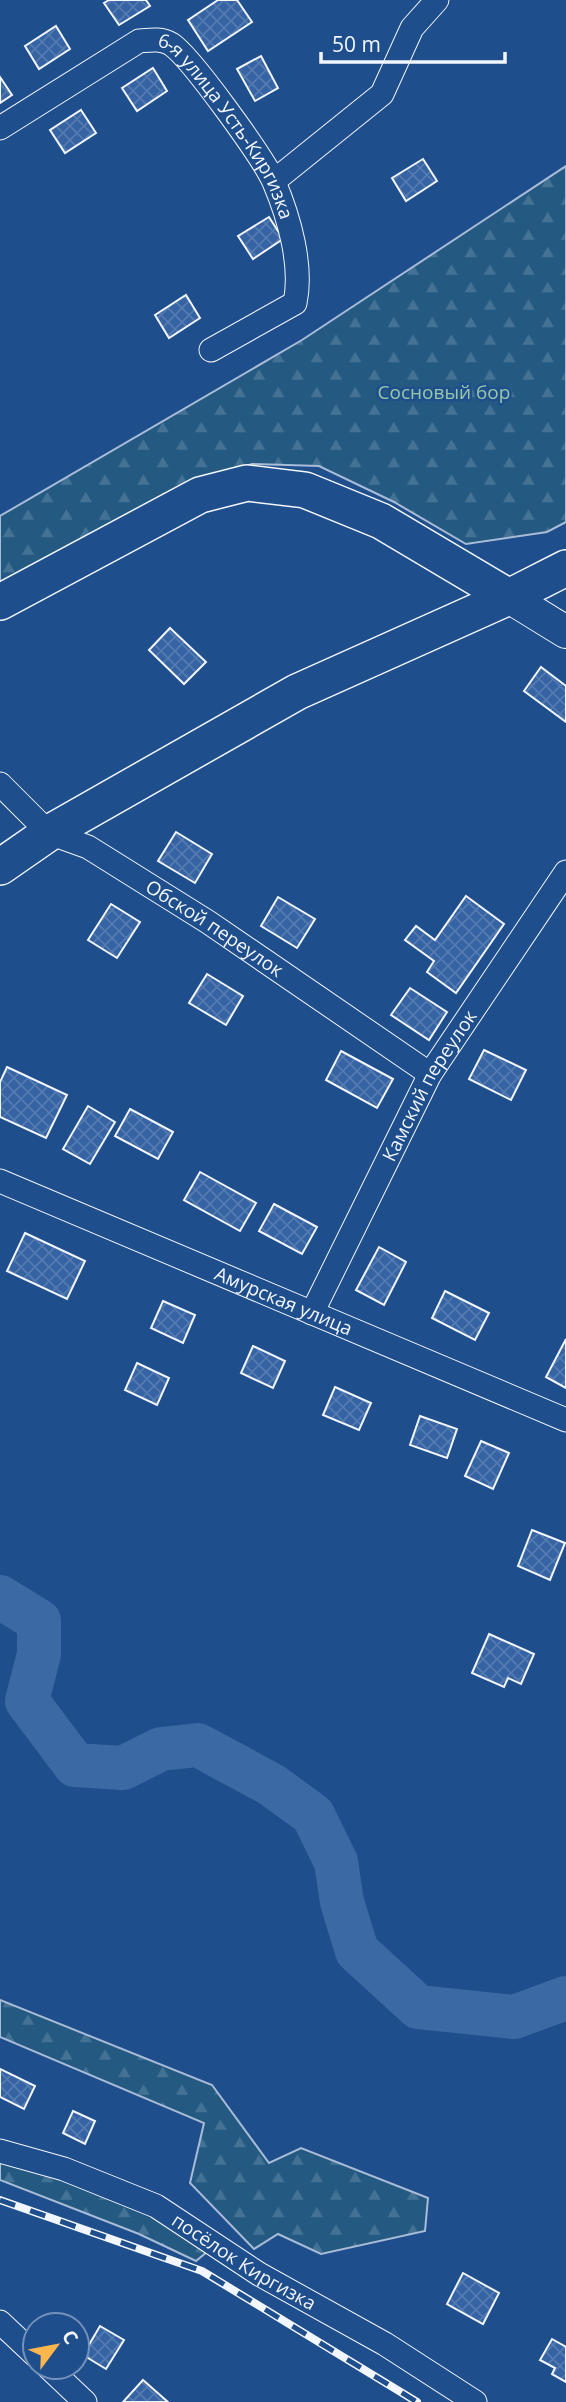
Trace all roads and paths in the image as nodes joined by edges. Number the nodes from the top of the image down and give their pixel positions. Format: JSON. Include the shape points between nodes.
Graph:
{"nodes":[{"id":1,"x":437,"y":0,"type":"edge"},
{"id":2,"x":0,"y":128,"type":"edge"},
{"id":3,"x":274,"y":181,"type":"junction"},
{"id":4,"x":211,"y":350,"type":"dead end"},
{"id":5,"x":566,"y":568,"type":"edge"},
{"id":6,"x":509,"y":597,"type":"junction"},
{"id":7,"x":0,"y":602,"type":"edge"},
{"id":8,"x":566,"y":632,"type":"edge"},
{"id":9,"x":0,"y":784,"type":"edge"},
{"id":10,"x":49,"y":833,"type":"junction"},
{"id":11,"x":0,"y":867,"type":"edge"},
{"id":12,"x":566,"y":872,"type":"edge"},
{"id":13,"x":430,"y":1074,"type":"junction"},
{"id":14,"x":0,"y":1181,"type":"edge"},
{"id":15,"x":312,"y":1313,"type":"junction"},
{"id":16,"x":566,"y":1420,"type":"edge"},
{"id":17,"x":0,"y":2151,"type":"edge"},
{"id":18,"x":0,"y":2322,"type":"edge"},
{"id":19,"x":21,"y":2342,"type":"edge"},
{"id":20,"x":63,"y":2381,"type":"edge"},
{"id":21,"x":85,"y":2402,"type":"edge"},
{"id":22,"x":475,"y":2402,"type":"edge"}],
"edges":[{"from":1,"to":3,"type":"street","via":[[412,28],[382,94]]},
{"from":2,"to":3,"type":"street","name":"6-я улица Усть-Киргизка","via":[[139,41],[153,39],[170,44],[195,68]]},
{"from":3,"to":4,"type":"street","name":"6-я улица Усть-Киргизка","via":[[299,264],[295,303]]},
{"from":5,"to":6,"type":"main road"},
{"from":6,"to":7,"type":"main road","via":[[381,521],[305,490],[247,483],[200,495]]},
{"from":6,"to":8,"type":"street"},
{"from":6,"to":10,"type":"main road","via":[[297,692]]},
{"from":9,"to":10,"type":"street","name":"Обской переулок"},
{"from":10,"to":11,"type":"main road"},
{"from":10,"to":13,"type":"street","name":"Обской переулок","via":[[88,847],[208,922]]},
{"from":12,"to":13,"type":"street","name":"Камский переулок"},
{"from":13,"to":15,"type":"street","name":"Камский переулок"},
{"from":14,"to":15,"type":"street","name":"Амурская улица"},
{"from":15,"to":16,"type":"street","name":"Амурская улица"},
{"from":17,"to":22,"type":"street","name":"посёлок Киргизка","via":[[64,2169],[156,2206],[259,2274],[385,2344]]},
{"from":18,"to":19,"type":"street"},
{"from":20,"to":21,"type":"street"}]}
